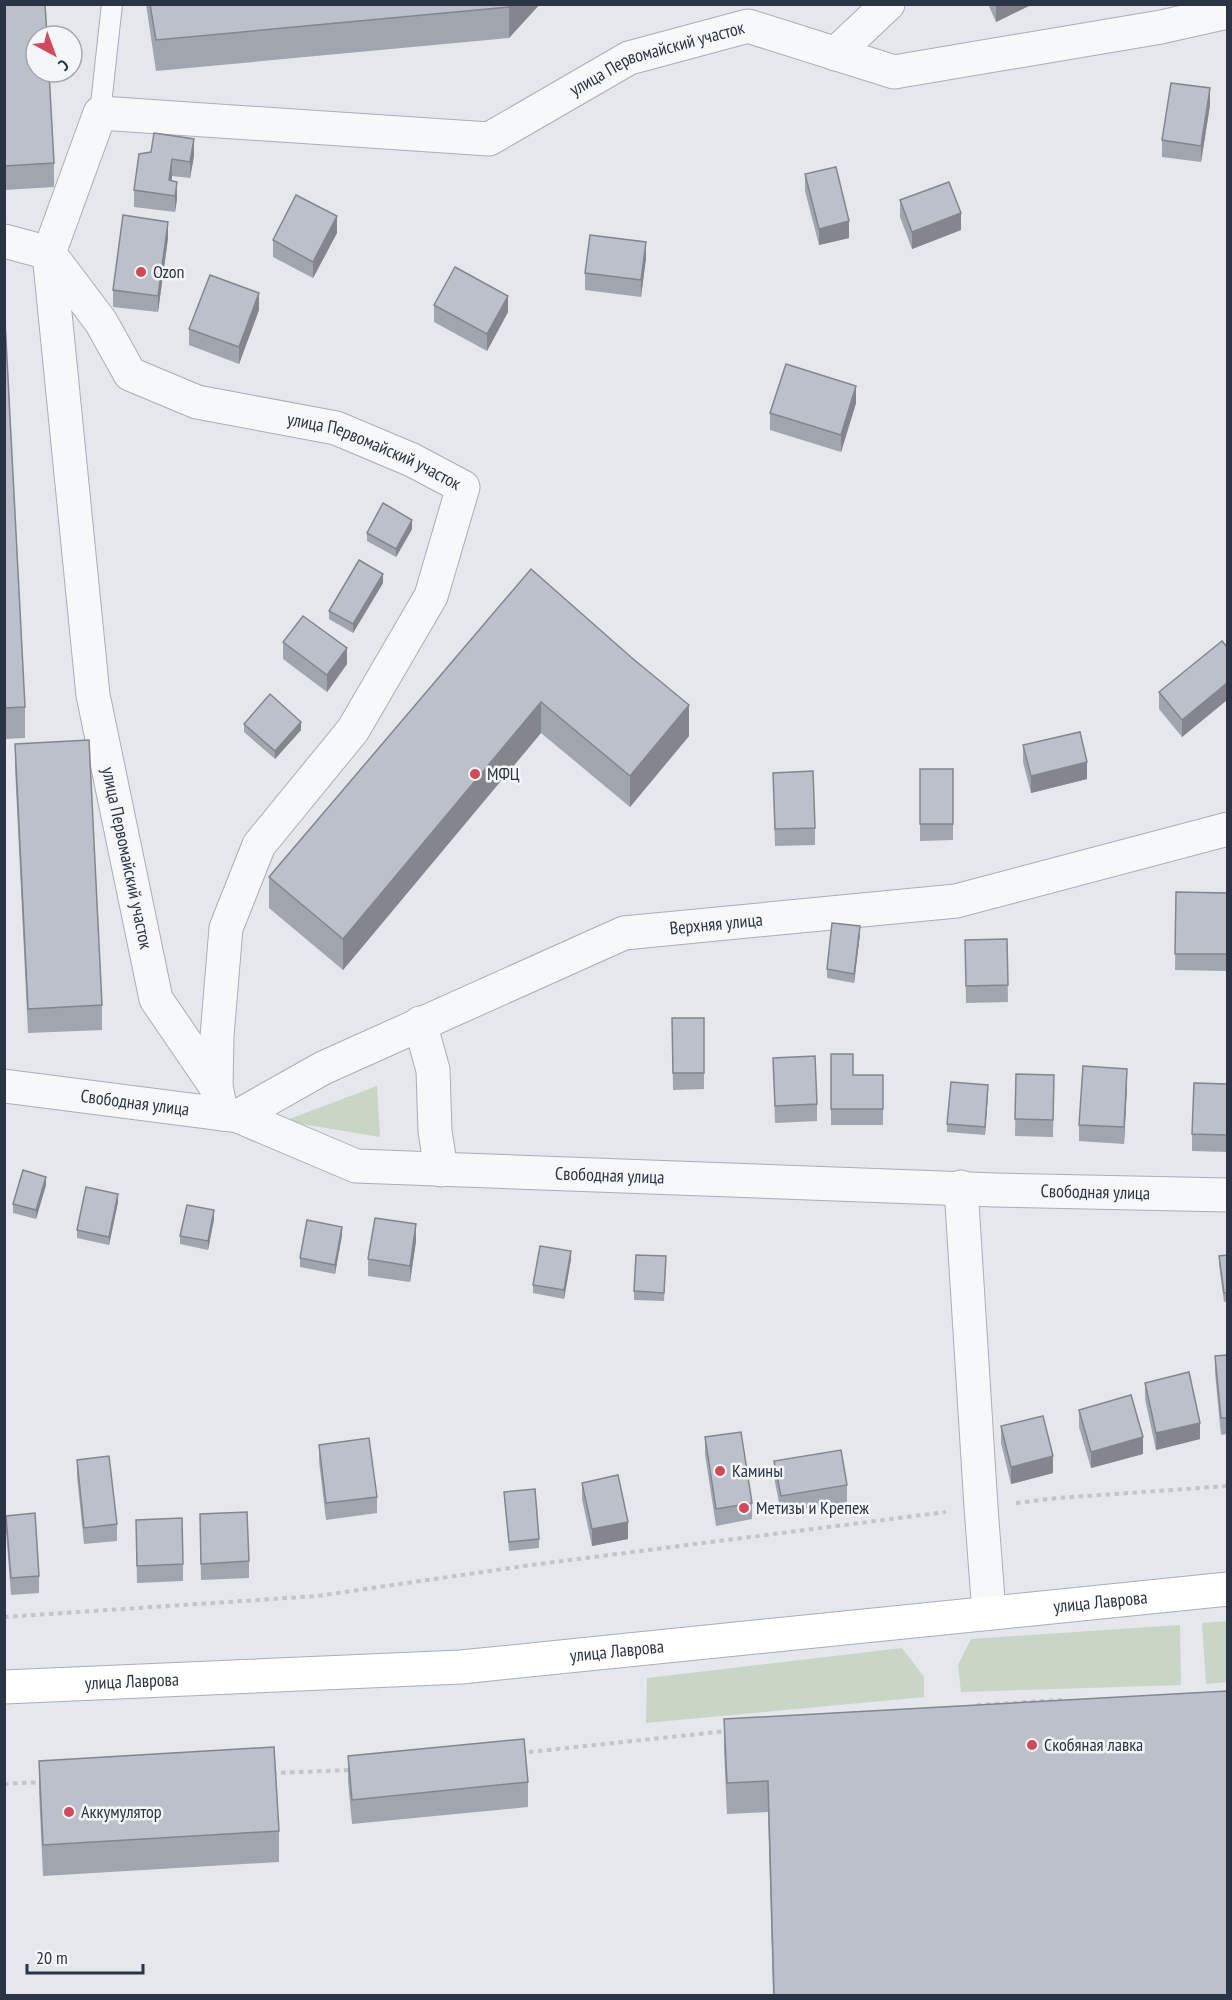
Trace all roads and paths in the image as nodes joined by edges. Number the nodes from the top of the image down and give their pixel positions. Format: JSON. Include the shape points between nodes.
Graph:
{"nodes":[{"id":1,"x":112,"y":4,"type":"edge"},
{"id":2,"x":888,"y":4,"type":"edge"},
{"id":3,"x":1227,"y":12,"type":"edge"},
{"id":4,"x":835,"y":54,"type":"junction"},
{"id":5,"x":100,"y":113,"type":"junction"},
{"id":6,"x":4,"y":241,"type":"edge"},
{"id":7,"x":49,"y":253,"type":"junction"},
{"id":8,"x":1227,"y":829,"type":"edge"},
{"id":9,"x":420,"y":1023,"type":"junction"},
{"id":10,"x":4,"y":1086,"type":"edge"},
{"id":11,"x":225,"y":1106,"type":"junction"},
{"id":12,"x":441,"y":1170,"type":"junction"},
{"id":13,"x":961,"y":1187,"type":"junction"},
{"id":14,"x":1227,"y":1195,"type":"edge"},
{"id":15,"x":1227,"y":1485,"type":"edge"},
{"id":16,"x":981,"y":1508,"type":"junction"},
{"id":17,"x":1227,"y":1589,"type":"edge"},
{"id":18,"x":989,"y":1613,"type":"junction"},
{"id":19,"x":4,"y":1617,"type":"edge"},
{"id":20,"x":4,"y":1686,"type":"edge"},
{"id":21,"x":1068,"y":1700,"type":"edge"},
{"id":22,"x":976,"y":1705,"type":"edge"},
{"id":23,"x":736,"y":1730,"type":"edge"},
{"id":24,"x":514,"y":1753,"type":"edge"},
{"id":25,"x":362,"y":1770,"type":"edge"},
{"id":26,"x":267,"y":1773,"type":"edge"},
{"id":27,"x":52,"y":1782,"type":"edge"},
{"id":28,"x":4,"y":1784,"type":"edge"}],
"edges":[{"from":1,"to":5,"type":"lane"},
{"from":2,"to":4,"type":"street"},
{"from":3,"to":4,"type":"street","name":"улица Первомайский участок","via":[[1161,27],[894,72]]},
{"from":4,"to":5,"type":"street","name":"улица Первомайский участок","via":[[748,26],[629,58],[489,139]]},
{"from":5,"to":7,"type":"street","name":"улица Первомайский участок"},
{"from":6,"to":7,"type":"street"},
{"from":7,"to":11,"type":"street","name":"улица Первомайский участок","via":[[93,695],[156,999]]},
{"from":7,"to":11,"type":"street","name":"улица Первомайский участок","via":[[101,322],[130,374],[197,402],[336,428],[463,487],[432,596],[352,730],[260,845],[226,928],[217,1035]]},
{"from":8,"to":9,"type":"street","name":"Верхняя улица","via":[[956,901],[624,933]]},
{"from":9,"to":11,"type":"street","name":"Верхняя улица","via":[[323,1068]]},
{"from":9,"to":12,"type":"street","via":[[433,1070]]},
{"from":10,"to":11,"type":"street","name":"Свободная улица"},
{"from":11,"to":12,"type":"street","name":"Свободная улица","via":[[356,1166]]},
{"from":12,"to":13,"type":"street","name":"Свободная улица"},
{"from":13,"to":14,"type":"street","name":"Свободная улица"},
{"from":13,"to":16,"type":"street"},
{"from":15,"to":16,"type":"path"},
{"from":16,"to":18,"type":"street"},
{"from":16,"to":19,"type":"path","via":[[317,1596]]},
{"from":17,"to":18,"type":"main road","name":"улица Лаврова"},
{"from":18,"to":20,"type":"main road","name":"улица Лаврова","via":[[461,1667]]},
{"from":21,"to":22,"type":"path"},
{"from":23,"to":24,"type":"path"},
{"from":25,"to":26,"type":"path"},
{"from":27,"to":28,"type":"path"}]}
